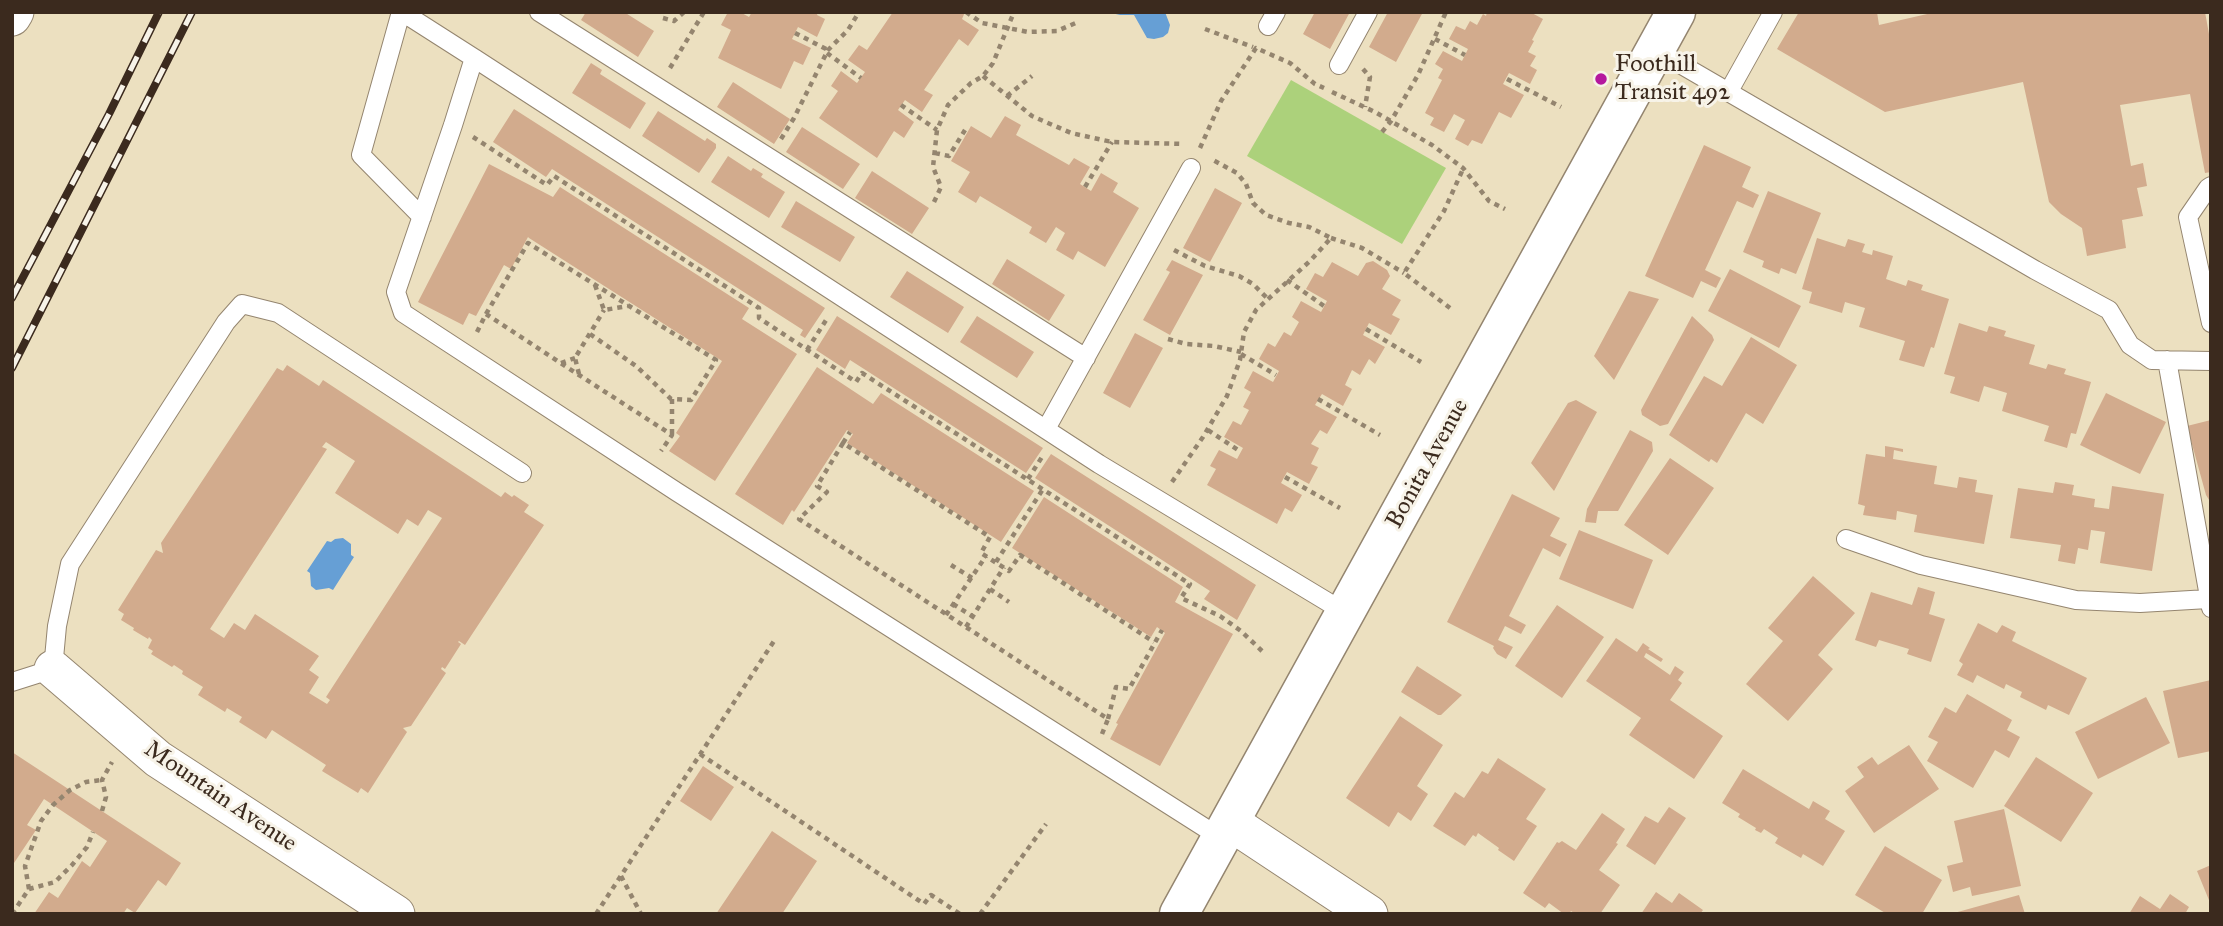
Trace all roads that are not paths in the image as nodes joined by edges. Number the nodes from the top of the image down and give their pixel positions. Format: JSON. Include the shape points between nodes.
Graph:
{"nodes":[{"id":1,"x":15,"y":12,"type":"edge"},
{"id":2,"x":402,"y":12,"type":"edge"},
{"id":3,"x":538,"y":12,"type":"edge"},
{"id":4,"x":1368,"y":12,"type":"edge"},
{"id":5,"x":1773,"y":12,"type":"edge"},
{"id":6,"x":1674,"y":13,"type":"edge"},
{"id":7,"x":12,"y":17,"type":"edge"},
{"id":8,"x":1656,"y":50,"type":"junction"},
{"id":9,"x":474,"y":58,"type":"junction"},
{"id":10,"x":1339,"y":65,"type":"dead end"},
{"id":11,"x":1729,"y":91,"type":"junction"},
{"id":12,"x":1195,"y":160,"type":"road end"},
{"id":13,"x":2211,"y":187,"type":"edge"},
{"id":14,"x":422,"y":217,"type":"junction"},
{"id":15,"x":2211,"y":323,"type":"edge"},
{"id":16,"x":1086,"y":358,"type":"junction"},
{"id":17,"x":2167,"y":360,"type":"junction"},
{"id":18,"x":2211,"y":361,"type":"edge"},
{"id":19,"x":1046,"y":429,"type":"junction"},
{"id":20,"x":522,"y":473,"type":"dead end"},
{"id":21,"x":1846,"y":539,"type":"dead end"},
{"id":22,"x":2209,"y":603,"type":"edge"},
{"id":23,"x":1346,"y":613,"type":"junction"},
{"id":24,"x":53,"y":669,"type":"junction"},
{"id":25,"x":12,"y":682,"type":"edge"},
{"id":26,"x":1226,"y":830,"type":"junction"},
{"id":27,"x":396,"y":914,"type":"edge"},
{"id":28,"x":1179,"y":914,"type":"edge"},
{"id":29,"x":1369,"y":914,"type":"edge"}],
"edges":[{"from":1,"to":7,"type":"street"},
{"from":2,"to":9,"type":"lane"},
{"from":2,"to":14,"type":"lane","via":[[361,155]]},
{"from":3,"to":16,"type":"lane"},
{"from":4,"to":10,"type":"lane"},
{"from":5,"to":11,"type":"lane"},
{"from":6,"to":8,"type":"main road","name":"Bonita Avenue"},
{"from":8,"to":11,"type":"lane"},
{"from":8,"to":23,"type":"main road","name":"Bonita Avenue"},
{"from":9,"to":14,"type":"lane"},
{"from":9,"to":19,"type":"lane"},
{"from":11,"to":17,"type":"lane","via":[[2109,310],[2130,345],[2152,360]]},
{"from":12,"to":16,"type":"lane"},
{"from":13,"to":15,"type":"lane","via":[[2188,217]]},
{"from":14,"to":26,"type":"lane","via":[[396,292],[403,313],[677,492]]},
{"from":16,"to":19,"type":"lane"},
{"from":17,"to":18,"type":"lane"},
{"from":17,"to":22,"type":"lane"},
{"from":19,"to":23,"type":"lane"},
{"from":20,"to":24,"type":"lane","via":[[278,313],[242,304],[70,564]]},
{"from":21,"to":22,"type":"lane","via":[[1920,565],[2077,600]]},
{"from":23,"to":26,"type":"main road","name":"Bonita Avenue"},
{"from":24,"to":25,"type":"lane"},
{"from":24,"to":27,"type":"street","name":"Mountain Avenue","via":[[158,759]]},
{"from":26,"to":28,"type":"main road","name":"Bonita Avenue"},
{"from":26,"to":29,"type":"street"}]}
